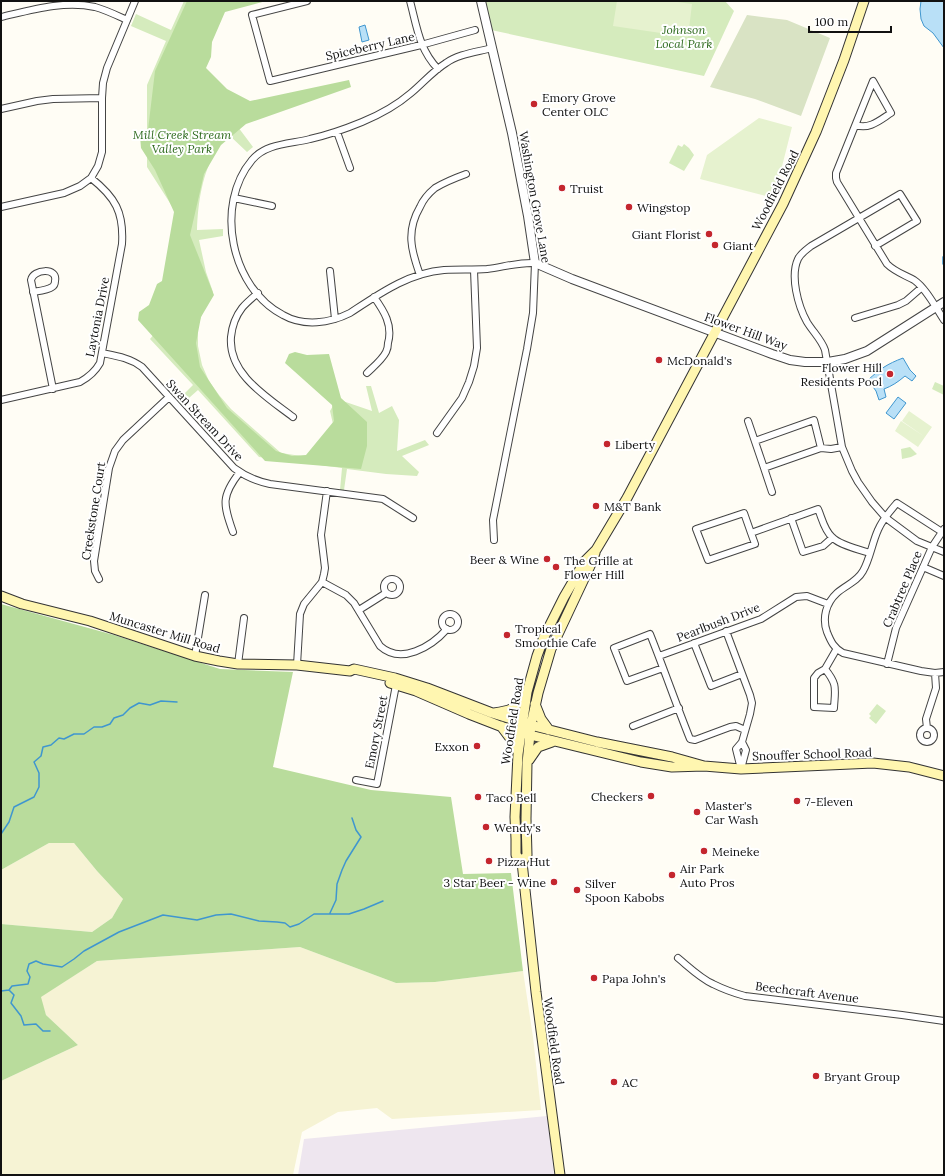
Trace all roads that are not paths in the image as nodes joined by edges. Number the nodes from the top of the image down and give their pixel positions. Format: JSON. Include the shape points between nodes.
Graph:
{"nodes":[{"id":1,"x":135,"y":1,"type":"edge"},
{"id":2,"x":307,"y":1,"type":"edge"},
{"id":3,"x":410,"y":1,"type":"edge"},
{"id":4,"x":481,"y":1,"type":"edge"},
{"id":5,"x":864,"y":1,"type":"edge"},
{"id":6,"x":1,"y":17,"type":"edge"},
{"id":7,"x":126,"y":20,"type":"junction"},
{"id":8,"x":475,"y":30,"type":"dead end"},
{"id":9,"x":421,"y":45,"type":"junction"},
{"id":10,"x":492,"y":48,"type":"junction"},
{"id":11,"x":438,"y":69,"type":"junction"},
{"id":12,"x":102,"y":98,"type":"junction"},
{"id":13,"x":1,"y":109,"type":"edge"},
{"id":14,"x":856,"y":125,"type":"junction"},
{"id":15,"x":337,"y":132,"type":"junction"},
{"id":16,"x":350,"y":168,"type":"dead end"},
{"id":17,"x":466,"y":174,"type":"dead end"},
{"id":18,"x":91,"y":178,"type":"junction"},
{"id":19,"x":234,"y":198,"type":"junction"},
{"id":20,"x":272,"y":206,"type":"dead end"},
{"id":21,"x":1,"y":207,"type":"edge"},
{"id":22,"x":858,"y":218,"type":"junction"},
{"id":23,"x":875,"y":246,"type":"junction"},
{"id":24,"x":535,"y":263,"type":"junction"},
{"id":25,"x":330,"y":270,"type":"dead end"},
{"id":26,"x":474,"y":270,"type":"junction"},
{"id":27,"x":420,"y":275,"type":"junction"},
{"id":28,"x":921,"y":288,"type":"junction"},
{"id":29,"x":34,"y":292,"type":"dead end"},
{"id":30,"x":258,"y":293,"type":"junction"},
{"id":31,"x":374,"y":297,"type":"junction"},
{"id":32,"x":944,"y":302,"type":"edge"},
{"id":33,"x":936,"y":307,"type":"junction"},
{"id":34,"x":855,"y":318,"type":"dead end"},
{"id":35,"x":335,"y":319,"type":"junction"},
{"id":36,"x":944,"y":320,"type":"edge"},
{"id":37,"x":714,"y":332,"type":"junction"},
{"id":38,"x":102,"y":353,"type":"junction"},
{"id":39,"x":828,"y":362,"type":"junction"},
{"id":40,"x":367,"y":373,"type":"dead end"},
{"id":41,"x":53,"y":389,"type":"junction"},
{"id":42,"x":169,"y":397,"type":"junction"},
{"id":43,"x":1,"y":400,"type":"edge"},
{"id":44,"x":293,"y":417,"type":"dead end"},
{"id":45,"x":748,"y":421,"type":"dead end"},
{"id":46,"x":437,"y":433,"type":"dead end"},
{"id":47,"x":755,"y":441,"type":"junction"},
{"id":48,"x":842,"y":447,"type":"junction"},
{"id":49,"x":821,"y":448,"type":"junction"},
{"id":50,"x":764,"y":468,"type":"junction"},
{"id":51,"x":240,"y":472,"type":"junction"},
{"id":52,"x":327,"y":491,"type":"junction"},
{"id":53,"x":772,"y":492,"type":"dead end"},
{"id":54,"x":413,"y":518,"type":"dead end"},
{"id":55,"x":791,"y":518,"type":"junction"},
{"id":56,"x":886,"y":518,"type":"junction"},
{"id":57,"x":943,"y":530,"type":"edge"},
{"id":58,"x":233,"y":532,"type":"dead end"},
{"id":59,"x":751,"y":533,"type":"junction"},
{"id":60,"x":832,"y":538,"type":"junction"},
{"id":61,"x":494,"y":540,"type":"dead end"},
{"id":62,"x":932,"y":547,"type":"junction"},
{"id":63,"x":596,"y":550,"type":"junction"},
{"id":64,"x":944,"y":552,"type":"edge"},
{"id":65,"x":870,"y":553,"type":"junction"},
{"id":66,"x":923,"y":567,"type":"junction"},
{"id":67,"x":944,"y":576,"type":"edge"},
{"id":68,"x":99,"y":579,"type":"dead end"},
{"id":69,"x":322,"y":582,"type":"junction"},
{"id":70,"x":386,"y":592,"type":"dead end"},
{"id":71,"x":206,"y":595,"type":"dead end"},
{"id":72,"x":1,"y":596,"type":"edge"},
{"id":73,"x":828,"y":604,"type":"junction"},
{"id":74,"x":359,"y":610,"type":"junction"},
{"id":75,"x":244,"y":618,"type":"dead end"},
{"id":76,"x":447,"y":629,"type":"dead end"},
{"id":77,"x":726,"y":631,"type":"junction"},
{"id":78,"x":694,"y":643,"type":"junction"},
{"id":79,"x":836,"y":650,"type":"junction"},
{"id":80,"x":195,"y":656,"type":"junction"},
{"id":81,"x":659,"y":656,"type":"junction"},
{"id":82,"x":238,"y":664,"type":"junction"},
{"id":83,"x":887,"y":664,"type":"junction"},
{"id":84,"x":297,"y":665,"type":"junction"},
{"id":85,"x":663,"y":668,"type":"junction"},
{"id":86,"x":825,"y":669,"type":"junction"},
{"id":87,"x":350,"y":671,"type":"junction"},
{"id":88,"x":944,"y":672,"type":"edge"},
{"id":89,"x":936,"y":673,"type":"junction"},
{"id":90,"x":742,"y":674,"type":"junction"},
{"id":91,"x":396,"y":685,"type":"junction"},
{"id":92,"x":526,"y":692,"type":"junction"},
{"id":93,"x":535,"y":704,"type":"junction"},
{"id":94,"x":679,"y":708,"type":"junction"},
{"id":95,"x":492,"y":713,"type":"junction"},
{"id":96,"x":526,"y":724,"type":"junction"},
{"id":97,"x":500,"y":726,"type":"junction"},
{"id":98,"x":633,"y":726,"type":"dead end"},
{"id":99,"x":926,"y":728,"type":"dead end"},
{"id":100,"x":549,"y":730,"type":"junction"},
{"id":101,"x":745,"y":730,"type":"junction"},
{"id":102,"x":525,"y":734,"type":"junction"},
{"id":103,"x":555,"y":742,"type":"junction"},
{"id":104,"x":518,"y":754,"type":"junction"},
{"id":105,"x":527,"y":763,"type":"junction"},
{"id":106,"x":704,"y":766,"type":"junction"},
{"id":107,"x":741,"y":769,"type":"junction"},
{"id":108,"x":944,"y":776,"type":"edge"},
{"id":109,"x":356,"y":780,"type":"dead end"},
{"id":110,"x":522,"y":862,"type":"junction"},
{"id":111,"x":678,"y":958,"type":"dead end"},
{"id":112,"x":944,"y":1021,"type":"edge"},
{"id":113,"x":560,"y":1175,"type":"edge"}],
"edges":[{"from":1,"to":7,"type":"street"},
{"from":2,"to":9,"type":"street","name":"Spiceberry Lane","via":[[252,15],[270,81]]},
{"from":3,"to":9,"type":"street"},
{"from":4,"to":10,"type":"street","name":"Washington Grove Lane"},
{"from":5,"to":37,"type":"main road","name":"Woodfield Road","via":[[806,156]]},
{"from":6,"to":7,"type":"street","via":[[46,7],[84,5],[108,11]]},
{"from":7,"to":12,"type":"street","via":[[106,68]]},
{"from":8,"to":9,"type":"street","name":"Spiceberry Lane"},
{"from":9,"to":11,"type":"street"},
{"from":10,"to":11,"type":"street","via":[[457,57]]},
{"from":10,"to":24,"type":"street","name":"Washington Grove Lane","via":[[512,133]]},
{"from":11,"to":15,"type":"street","via":[[389,108],[364,122]]},
{"from":12,"to":13,"type":"street","via":[[48,100]]},
{"from":12,"to":18,"type":"street","via":[[102,152]]},
{"from":14,"to":14,"type":"street","via":[[861,110],[873,81],[891,113],[869,126]]},
{"from":14,"to":22,"type":"street","via":[[836,178]]},
{"from":15,"to":16,"type":"street"},
{"from":15,"to":19,"type":"street","via":[[275,145],[261,151],[252,158],[244,170]]},
{"from":17,"to":27,"type":"street","via":[[434,189],[414,216],[411,241]]},
{"from":18,"to":21,"type":"street","via":[[64,193]]},
{"from":18,"to":38,"type":"street","name":"Laytonia Drive","via":[[112,198],[122,219],[123,230]]},
{"from":19,"to":20,"type":"street"},
{"from":19,"to":30,"type":"street","via":[[231,220],[233,244],[240,266]]},
{"from":22,"to":23,"type":"street"},
{"from":22,"to":23,"type":"street","via":[[900,194],[916,222]]},
{"from":22,"to":39,"type":"street","via":[[811,246],[798,259],[796,267],[796,284],[802,312],[823,344]]},
{"from":23,"to":28,"type":"street","via":[[890,268],[915,281]]},
{"from":24,"to":26,"type":"street","via":[[525,262]]},
{"from":24,"to":37,"type":"street","name":"Flower Hill Way"},
{"from":24,"to":61,"type":"street","name":"Washington Grove Lane","via":[[533,313],[493,520]]},
{"from":25,"to":35,"type":"street"},
{"from":26,"to":27,"type":"street","via":[[443,270]]},
{"from":26,"to":46,"type":"street","via":[[477,348],[474,366],[462,398]]},
{"from":27,"to":31,"type":"street"},
{"from":28,"to":33,"type":"street"},
{"from":28,"to":34,"type":"street","via":[[898,305]]},
{"from":29,"to":41,"type":"street"},
{"from":30,"to":35,"type":"street","via":[[275,310],[293,320],[316,323]]},
{"from":30,"to":44,"type":"street","via":[[234,321],[230,344],[232,353],[251,384]]},
{"from":31,"to":35,"type":"street","via":[[350,313]]},
{"from":31,"to":40,"type":"street","via":[[388,319],[389,339],[386,352]]},
{"from":32,"to":33,"type":"street","name":"Flower Hill Way"},
{"from":33,"to":36,"type":"street"},
{"from":33,"to":39,"type":"street","name":"Flower Hill Way","via":[[867,351]]},
{"from":37,"to":39,"type":"street","name":"Flower Hill Way","via":[[790,360]]},
{"from":37,"to":63,"type":"main road","name":"Woodfield Road","via":[[627,498]]},
{"from":38,"to":41,"type":"street","name":"Laytonia Drive","via":[[96,371],[89,377]]},
{"from":38,"to":42,"type":"street","name":"Swan Stream Drive","via":[[136,362]]},
{"from":39,"to":48,"type":"street"},
{"from":41,"to":43,"type":"street","name":"Laytonia Drive"},
{"from":42,"to":51,"type":"street","name":"Swan Stream Drive"},
{"from":42,"to":68,"type":"street","name":"Creekstone Court","via":[[123,440],[112,457],[94,561]]},
{"from":45,"to":47,"type":"street"},
{"from":47,"to":49,"type":"street","via":[[814,420]]},
{"from":47,"to":50,"type":"street"},
{"from":48,"to":49,"type":"street"},
{"from":48,"to":56,"type":"street","via":[[852,472]]},
{"from":49,"to":50,"type":"street"},
{"from":50,"to":53,"type":"street"},
{"from":51,"to":52,"type":"street","name":"Swan Stream Drive","via":[[254,480],[270,484]]},
{"from":51,"to":58,"type":"street","via":[[230,484],[225,499],[226,513]]},
{"from":52,"to":54,"type":"street","name":"Swan Stream Drive","via":[[383,499]]},
{"from":52,"to":69,"type":"street","via":[[321,535],[325,568]]},
{"from":55,"to":59,"type":"street"},
{"from":55,"to":60,"type":"street","via":[[818,509]]},
{"from":55,"to":60,"type":"street","via":[[803,552],[823,546]]},
{"from":56,"to":57,"type":"street","via":[[897,503]]},
{"from":56,"to":62,"type":"street","via":[[918,541]]},
{"from":56,"to":65,"type":"street","via":[[878,530]]},
{"from":57,"to":62,"type":"street","name":"Crabtree Place"},
{"from":59,"to":59,"type":"street","via":[[755,544],[708,560],[696,529],[744,513]]},
{"from":60,"to":65,"type":"street"},
{"from":62,"to":64,"type":"street"},
{"from":62,"to":66,"type":"street","name":"Crabtree Place"},
{"from":63,"to":92,"type":"main road","name":"Woodfield Road","via":[[584,562],[544,637]]},
{"from":63,"to":93,"type":"main road","name":"Woodfield Road","via":[[552,649]]},
{"from":65,"to":73,"type":"street","via":[[859,577],[836,594]]},
{"from":66,"to":67,"type":"street"},
{"from":66,"to":83,"type":"street","name":"Crabtree Place","via":[[896,628]]},
{"from":69,"to":74,"type":"street","via":[[346,595]]},
{"from":69,"to":84,"type":"street","via":[[304,604],[300,614]]},
{"from":70,"to":74,"type":"street"},
{"from":71,"to":80,"type":"street"},
{"from":72,"to":80,"type":"main road","name":"Muncaster Mill Road","via":[[22,604],[90,621]]},
{"from":73,"to":77,"type":"street","name":"Pearlbush Drive","via":[[807,596],[796,597],[761,619]]},
{"from":73,"to":79,"type":"street","via":[[825,615],[826,628]]},
{"from":74,"to":76,"type":"street","via":[[380,646],[391,653],[413,653]]},
{"from":75,"to":82,"type":"street"},
{"from":77,"to":78,"type":"street","name":"Pearlbush Drive"},
{"from":77,"to":90,"type":"street"},
{"from":78,"to":81,"type":"street","name":"Pearlbush Drive"},
{"from":78,"to":90,"type":"street","via":[[711,686]]},
{"from":79,"to":83,"type":"street"},
{"from":79,"to":86,"type":"street"},
{"from":80,"to":82,"type":"main road","name":"Muncaster Mill Road"},
{"from":81,"to":85,"type":"street"},
{"from":81,"to":85,"type":"street","via":[[650,634],[614,648],[627,681]]},
{"from":82,"to":84,"type":"main road","name":"Muncaster Mill Road"},
{"from":83,"to":89,"type":"street"},
{"from":84,"to":87,"type":"main road","name":"Muncaster Mill Road"},
{"from":85,"to":94,"type":"street"},
{"from":86,"to":86,"type":"street","via":[[814,678],[814,707],[834,708],[835,685]]},
{"from":87,"to":91,"type":"main road","name":"Muncaster Mill Road","via":[[351,674]]},
{"from":87,"to":95,"type":"main road","name":"Muncaster Mill Road","via":[[354,669],[406,681]]},
{"from":88,"to":89,"type":"street"},
{"from":89,"to":99,"type":"street","via":[[936,688],[926,719]]},
{"from":90,"to":101,"type":"street","via":[[752,703]]},
{"from":91,"to":97,"type":"main road","name":"Muncaster Mill Road"},
{"from":91,"to":109,"type":"street","name":"Emory Street","via":[[377,784]]},
{"from":92,"to":95,"type":"main road","via":[[512,709]]},
{"from":92,"to":96,"type":"main road","name":"Woodfield Road"},
{"from":93,"to":96,"type":"main road","name":"Woodfield Road"},
{"from":93,"to":100,"type":"main road"},
{"from":94,"to":98,"type":"street"},
{"from":94,"to":101,"type":"street","via":[[692,740],[730,727],[736,726]]},
{"from":95,"to":96,"type":"main road","name":"Muncaster Mill Road"},
{"from":96,"to":100,"type":"main road","name":"Snouffer School Road"},
{"from":96,"to":102,"type":"main road","name":"Woodfield Road"},
{"from":97,"to":102,"type":"main road","name":"Muncaster Mill Road"},
{"from":97,"to":104,"type":"main road","via":[[511,739]]},
{"from":100,"to":106,"type":"main road","name":"Snouffer School Road"},
{"from":101,"to":107,"type":"street","via":[[742,742],[746,750]]},
{"from":102,"to":103,"type":"main road","name":"Snouffer School Road"},
{"from":102,"to":104,"type":"main road","name":"Woodfield Road"},
{"from":102,"to":105,"type":"main road","name":"Woodfield Road"},
{"from":103,"to":105,"type":"main road","via":[[538,747]]},
{"from":103,"to":106,"type":"main road","name":"Snouffer School Road","via":[[656,765]]},
{"from":104,"to":110,"type":"main road","name":"Woodfield Road","via":[[516,855]]},
{"from":105,"to":110,"type":"main road","name":"Woodfield Road","via":[[527,855]]},
{"from":106,"to":107,"type":"main road","name":"Snouffer School Road"},
{"from":107,"to":108,"type":"main road","name":"Snouffer School Road","via":[[873,763],[909,767]]},
{"from":110,"to":113,"type":"main road","name":"Woodfield Road"},
{"from":111,"to":112,"type":"street","name":"Beechcraft Avenue","via":[[712,984],[745,996]]}]}
